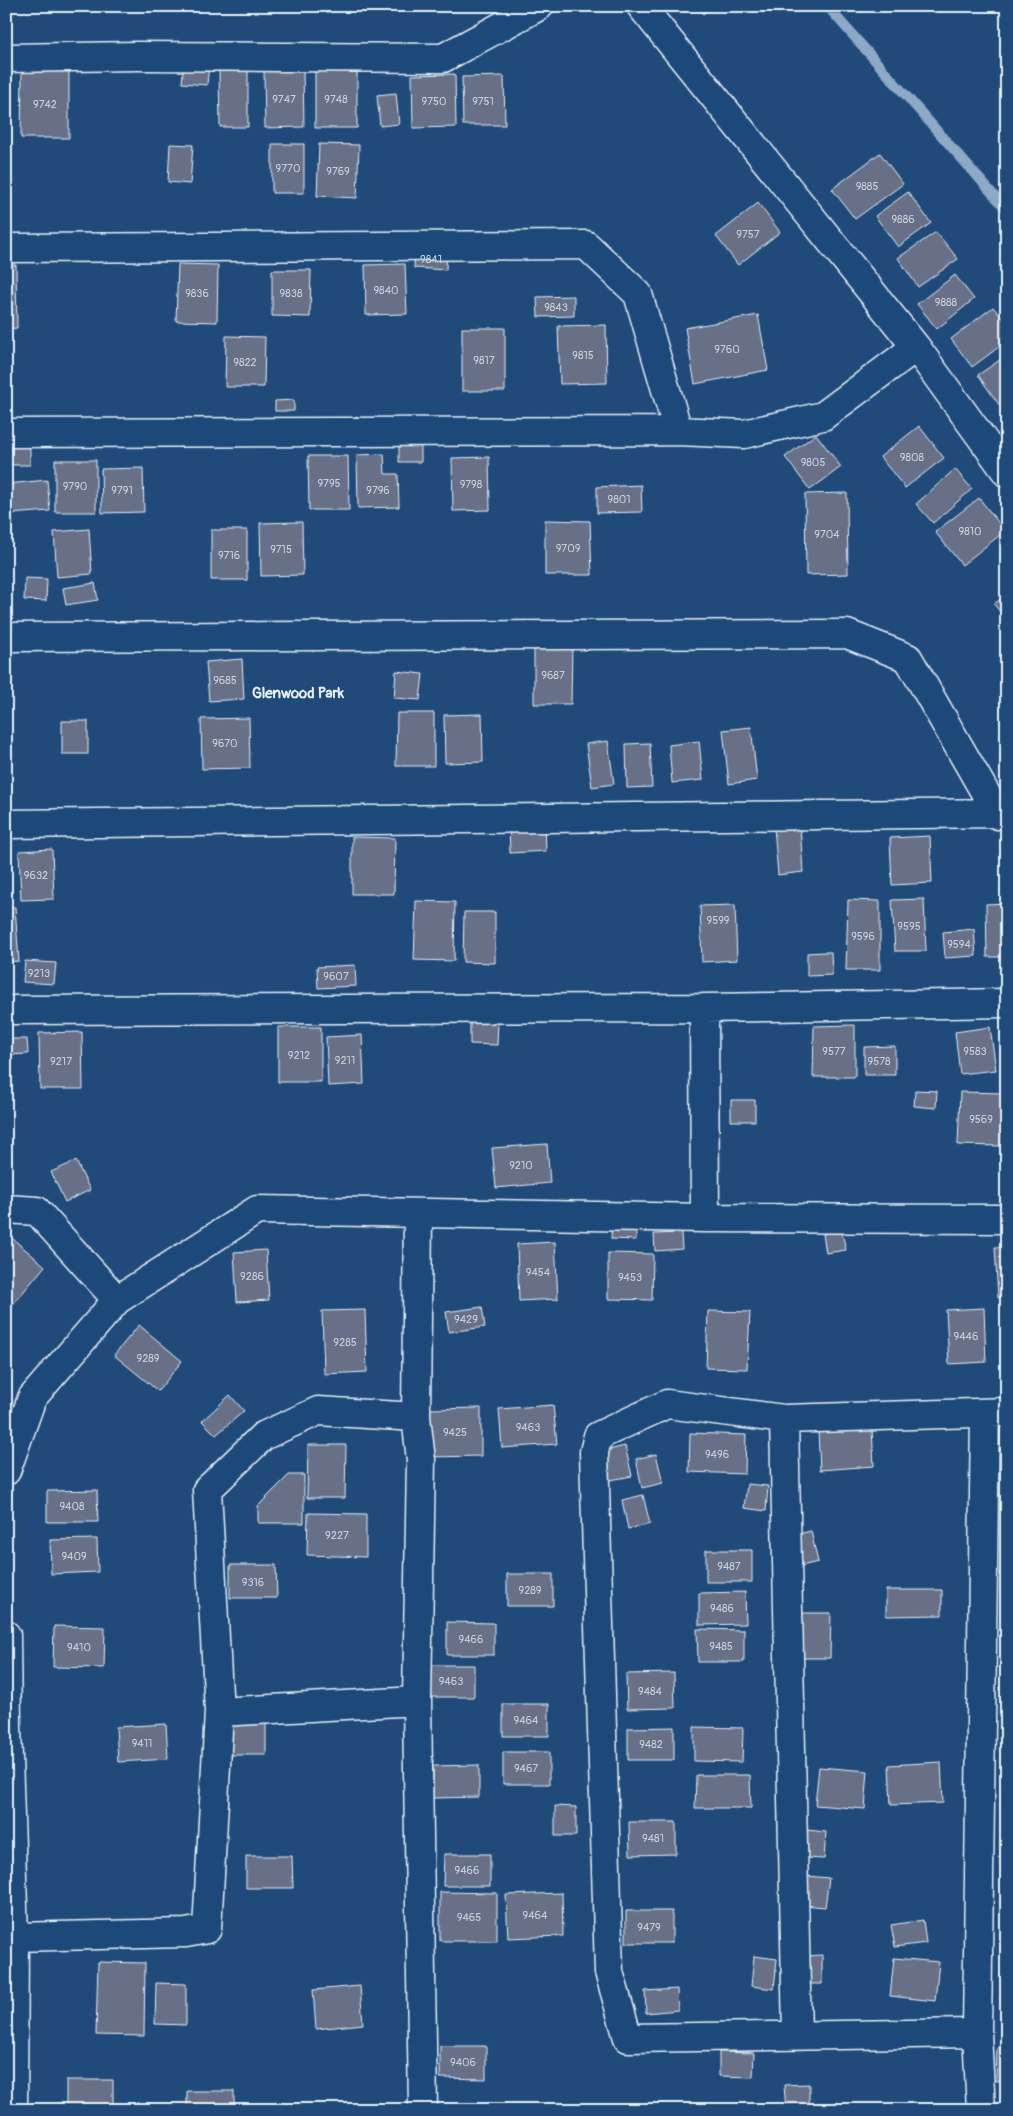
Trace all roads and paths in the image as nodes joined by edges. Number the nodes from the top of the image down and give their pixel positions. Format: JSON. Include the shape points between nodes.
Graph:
{"nodes":[{"id":1,"x":539,"y":6,"type":"edge"},
{"id":2,"x":640,"y":6,"type":"edge"},
{"id":3,"x":6,"y":58,"type":"edge"},
{"id":4,"x":6,"y":248,"type":"edge"},
{"id":5,"x":916,"y":347,"type":"junction"},
{"id":6,"x":678,"y":431,"type":"junction"},
{"id":7,"x":6,"y":433,"type":"edge"},
{"id":8,"x":1007,"y":473,"type":"edge"},
{"id":9,"x":6,"y":637,"type":"edge"},
{"id":10,"x":1002,"y":814,"type":"edge"},
{"id":11,"x":6,"y":824,"type":"edge"},
{"id":12,"x":1007,"y":1003,"type":"edge"},
{"id":13,"x":704,"y":1008,"type":"junction"},
{"id":14,"x":6,"y":1010,"type":"edge"},
{"id":15,"x":6,"y":1209,"type":"edge"},
{"id":16,"x":418,"y":1213,"type":"junction"},
{"id":17,"x":705,"y":1218,"type":"junction"},
{"id":18,"x":1007,"y":1219,"type":"edge"},
{"id":19,"x":117,"y":1300,"type":"junction"},
{"id":20,"x":996,"y":1412,"type":"edge"},
{"id":21,"x":416,"y":1417,"type":"junction"},
{"id":22,"x":784,"y":1419,"type":"junction"},
{"id":23,"x":6,"y":1471,"type":"edge"},
{"id":24,"x":6,"y":1635,"type":"edge"},
{"id":25,"x":417,"y":1701,"type":"junction"},
{"id":26,"x":219,"y":1712,"type":"junction"},
{"id":27,"x":7,"y":1726,"type":"edge"},
{"id":28,"x":14,"y":1937,"type":"junction"},
{"id":29,"x":977,"y":2032,"type":"junction"},
{"id":30,"x":797,"y":2036,"type":"junction"},
{"id":31,"x":13,"y":2110,"type":"edge"},
{"id":32,"x":423,"y":2110,"type":"edge"},
{"id":33,"x":981,"y":2110,"type":"edge"}],
"edges":[{"from":1,"to":3,"type":"street","via":[[443,58]]},
{"from":2,"to":5,"type":"street"},
{"from":4,"to":6,"type":"street","via":[[586,245],[638,294]]},
{"from":5,"to":6,"type":"street","via":[[823,416],[744,434]]},
{"from":5,"to":8,"type":"street"},
{"from":6,"to":7,"type":"street"},
{"from":9,"to":10,"type":"street","via":[[847,634],[908,658]]},
{"from":10,"to":11,"type":"street"},
{"from":12,"to":13,"type":"street"},
{"from":13,"to":14,"type":"street"},
{"from":13,"to":17,"type":"street"},
{"from":15,"to":19,"type":"street","via":[[37,1212]]},
{"from":16,"to":17,"type":"street"},
{"from":16,"to":19,"type":"street","via":[[257,1210]]},
{"from":16,"to":21,"type":"street"},
{"from":17,"to":18,"type":"street"},
{"from":19,"to":23,"type":"street","via":[[32,1398]]},
{"from":20,"to":22,"type":"street"},
{"from":20,"to":29,"type":"street"},
{"from":21,"to":25,"type":"street","via":[[421,1460]]},
{"from":21,"to":26,"type":"street","via":[[318,1411],[263,1436],[207,1490]]},
{"from":22,"to":30,"type":"street"},
{"from":22,"to":30,"type":"street","via":[[667,1404],[598,1436],[594,1452],[609,1972],[628,2038]]},
{"from":24,"to":27,"type":"street"},
{"from":25,"to":26,"type":"street"},
{"from":25,"to":32,"type":"street"},
{"from":26,"to":28,"type":"street","via":[[207,1929],[186,1933]]},
{"from":27,"to":28,"type":"street"},
{"from":28,"to":31,"type":"street"},
{"from":29,"to":30,"type":"street"},
{"from":29,"to":33,"type":"street"}]}
